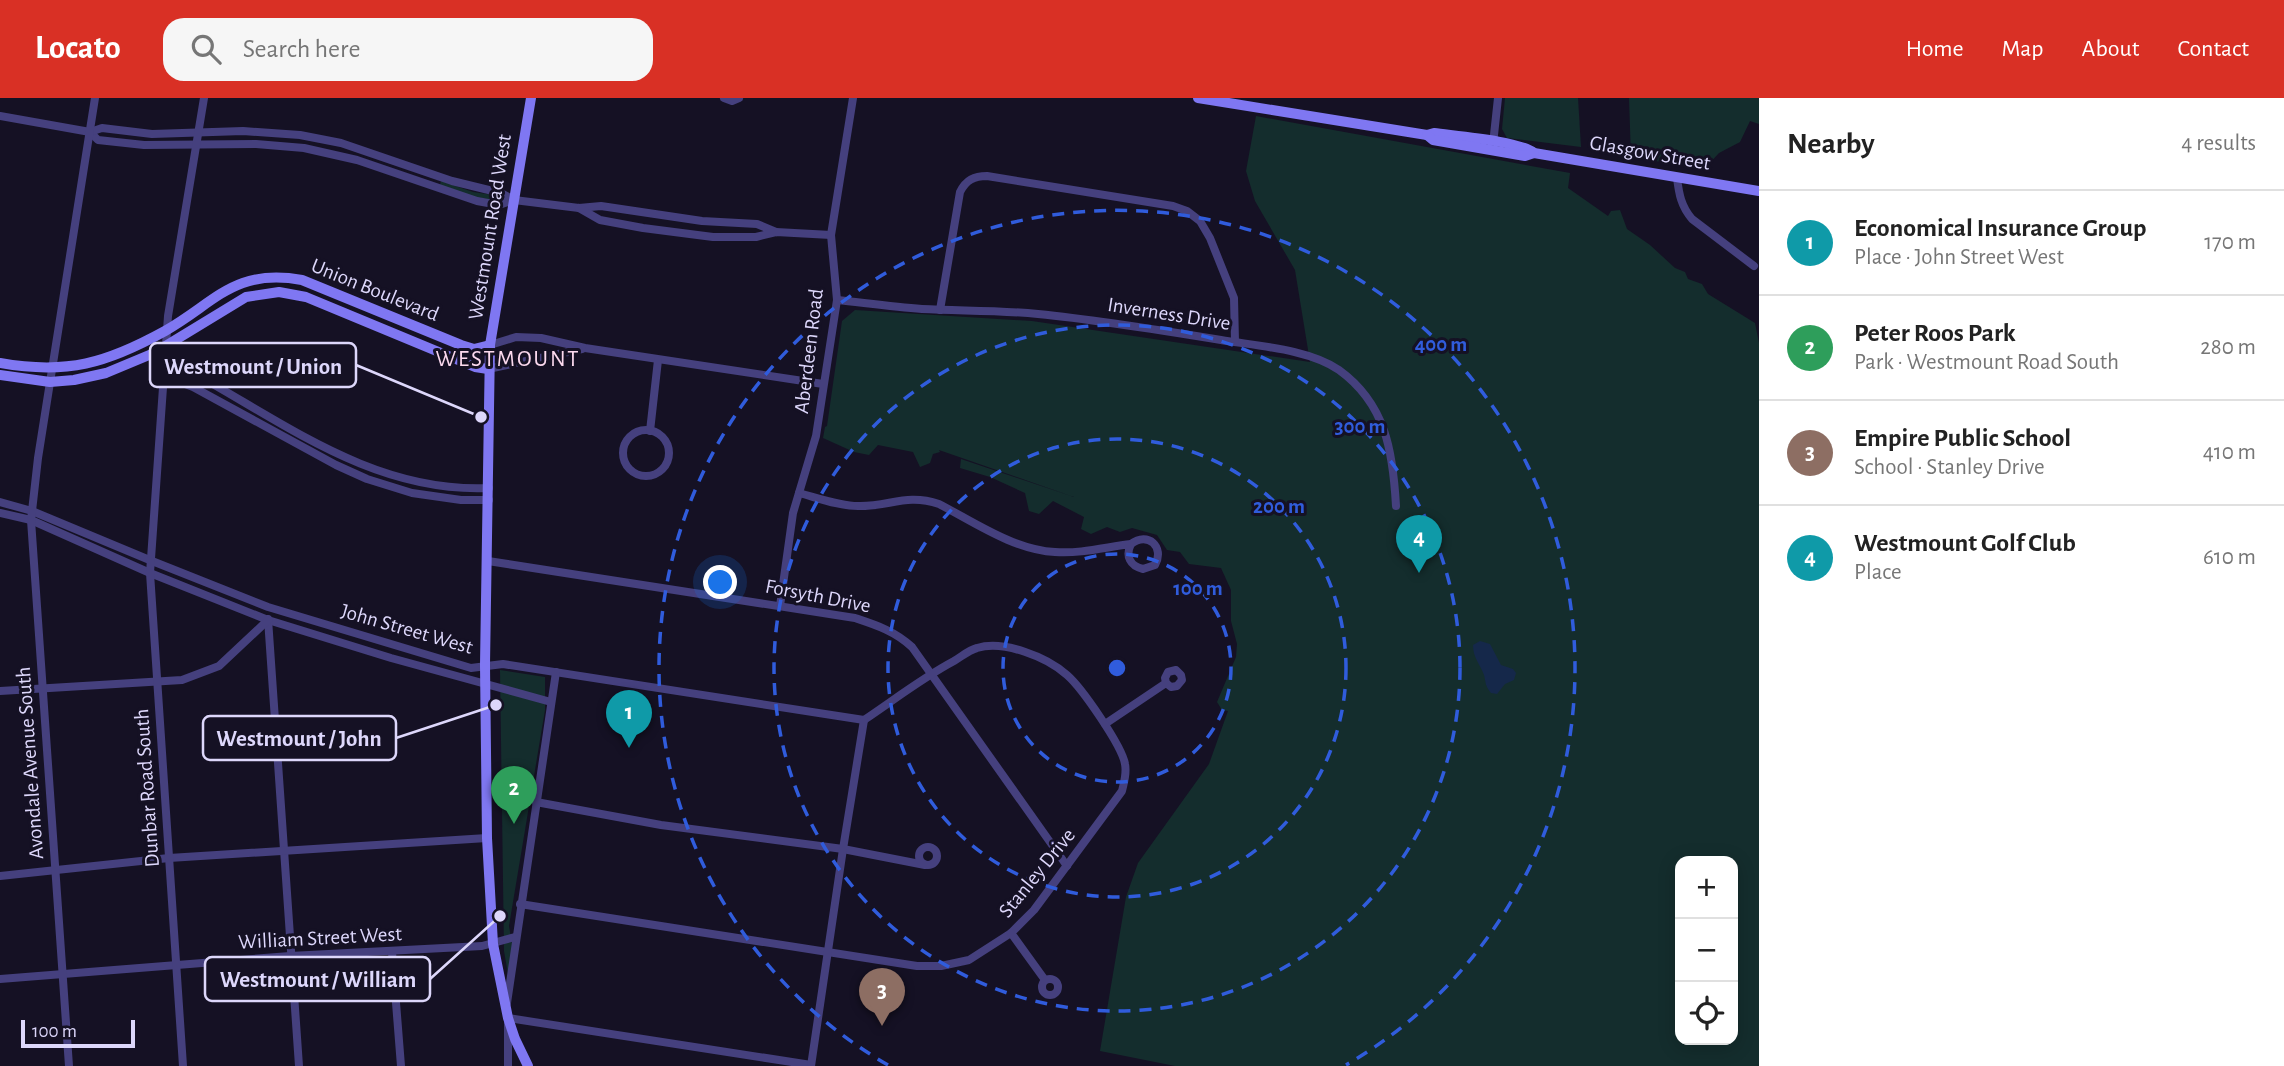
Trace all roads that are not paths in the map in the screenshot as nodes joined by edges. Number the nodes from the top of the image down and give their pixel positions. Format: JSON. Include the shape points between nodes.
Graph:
{"nodes":[{"id":1,"x":95,"y":98,"type":"edge"},
{"id":2,"x":204,"y":98,"type":"edge"},
{"id":3,"x":531,"y":98,"type":"edge"},
{"id":4,"x":724,"y":98,"type":"edge"},
{"id":5,"x":739,"y":98,"type":"edge"},
{"id":6,"x":853,"y":98,"type":"edge"},
{"id":7,"x":1198,"y":98,"type":"edge"},
{"id":8,"x":1498,"y":98,"type":"edge"},
{"id":9,"x":0,"y":117,"type":"edge"},
{"id":10,"x":90,"y":132,"type":"junction"},
{"id":11,"x":198,"y":133,"type":"junction"},
{"id":12,"x":196,"y":145,"type":"junction"},
{"id":13,"x":1493,"y":146,"type":"junction"},
{"id":14,"x":1677,"y":178,"type":"junction"},
{"id":15,"x":1759,"y":191,"type":"edge"},
{"id":16,"x":514,"y":200,"type":"junction"},
{"id":17,"x":579,"y":208,"type":"junction"},
{"id":18,"x":776,"y":232,"type":"junction"},
{"id":19,"x":831,"y":235,"type":"junction"},
{"id":20,"x":1757,"y":266,"type":"edge"},
{"id":21,"x":837,"y":300,"type":"junction"},
{"id":22,"x":940,"y":310,"type":"junction"},
{"id":23,"x":167,"y":330,"type":"junction"},
{"id":24,"x":1234,"y":342,"type":"junction"},
{"id":25,"x":490,"y":345,"type":"junction"},
{"id":26,"x":165,"y":346,"type":"junction"},
{"id":27,"x":585,"y":348,"type":"junction"},
{"id":28,"x":658,"y":360,"type":"junction"},
{"id":29,"x":0,"y":363,"type":"edge"},
{"id":30,"x":165,"y":365,"type":"junction"},
{"id":31,"x":52,"y":369,"type":"junction"},
{"id":32,"x":488,"y":369,"type":"junction"},
{"id":33,"x":0,"y":375,"type":"edge"},
{"id":34,"x":164,"y":379,"type":"junction"},
{"id":35,"x":50,"y":382,"type":"junction"},
{"id":36,"x":823,"y":384,"type":"junction"},
{"id":37,"x":650,"y":430,"type":"junction"},
{"id":38,"x":799,"y":493,"type":"junction"},
{"id":39,"x":489,"y":494,"type":"junction"},
{"id":40,"x":0,"y":502,"type":"edge"},
{"id":41,"x":1396,"y":506,"type":"dead end"},
{"id":42,"x":0,"y":513,"type":"edge"},
{"id":43,"x":32,"y":515,"type":"junction"},
{"id":44,"x":1131,"y":544,"type":"dead end"},
{"id":45,"x":152,"y":561,"type":"junction"},
{"id":46,"x":488,"y":561,"type":"junction"},
{"id":47,"x":150,"y":573,"type":"junction"},
{"id":48,"x":780,"y":606,"type":"junction"},
{"id":49,"x":268,"y":607,"type":"junction"},
{"id":50,"x":268,"y":620,"type":"junction"},
{"id":51,"x":485,"y":665,"type":"junction"},
{"id":52,"x":556,"y":672,"type":"junction"},
{"id":53,"x":931,"y":673,"type":"junction"},
{"id":54,"x":156,"y":682,"type":"junction"},
{"id":55,"x":1166,"y":682,"type":"dead end"},
{"id":56,"x":486,"y":683,"type":"junction"},
{"id":57,"x":42,"y":688,"type":"junction"},
{"id":58,"x":0,"y":691,"type":"edge"},
{"id":59,"x":551,"y":702,"type":"junction"},
{"id":60,"x":864,"y":720,"type":"junction"},
{"id":61,"x":1105,"y":724,"type":"junction"},
{"id":62,"x":536,"y":802,"type":"junction"},
{"id":63,"x":487,"y":838,"type":"junction"},
{"id":64,"x":843,"y":849,"type":"junction"},
{"id":65,"x":284,"y":850,"type":"junction"},
{"id":66,"x":169,"y":858,"type":"junction"},
{"id":67,"x":925,"y":865,"type":"dead end"},
{"id":68,"x":1067,"y":866,"type":"junction"},
{"id":69,"x":55,"y":868,"type":"junction"},
{"id":70,"x":0,"y":876,"type":"edge"},
{"id":71,"x":520,"y":904,"type":"junction"},
{"id":72,"x":1011,"y":933,"type":"junction"},
{"id":73,"x":515,"y":937,"type":"junction"},
{"id":74,"x":493,"y":944,"type":"junction"},
{"id":75,"x":392,"y":952,"type":"junction"},
{"id":76,"x":828,"y":953,"type":"junction"},
{"id":77,"x":290,"y":956,"type":"junction"},
{"id":78,"x":177,"y":965,"type":"junction"},
{"id":79,"x":62,"y":974,"type":"junction"},
{"id":80,"x":0,"y":979,"type":"edge"},
{"id":81,"x":1045,"y":980,"type":"dead end"},
{"id":82,"x":507,"y":1012,"type":"junction"},
{"id":83,"x":811,"y":1065,"type":"edge"},
{"id":84,"x":69,"y":1066,"type":"edge"},
{"id":85,"x":183,"y":1066,"type":"edge"},
{"id":86,"x":299,"y":1066,"type":"edge"},
{"id":87,"x":401,"y":1066,"type":"edge"},
{"id":88,"x":508,"y":1066,"type":"edge"},
{"id":89,"x":527,"y":1066,"type":"edge"}],
"edges":[{"from":1,"to":10,"type":"street","name":"Avondale Avenue South"},
{"from":2,"to":11,"type":"street","name":"Dunbar Road South"},
{"from":3,"to":16,"type":"street","name":"Westmount Road West"},
{"from":4,"to":5,"type":"street"},
{"from":6,"to":19,"type":"street","name":"Aberdeen Road"},
{"from":7,"to":13,"type":"street","name":"Glasgow Street"},
{"from":8,"to":13,"type":"street"},
{"from":9,"to":10,"type":"street"},
{"from":10,"to":11,"type":"street","via":[[102,128]]},
{"from":10,"to":12,"type":"street","via":[[98,140]]},
{"from":10,"to":31,"type":"street","name":"Avondale Avenue South"},
{"from":11,"to":12,"type":"street","name":"Dunbar Road South"},
{"from":11,"to":16,"type":"street","via":[[243,131],[321,138]]},
{"from":12,"to":16,"type":"street","via":[[304,148],[357,160],[477,201],[499,205]]},
{"from":12,"to":23,"type":"street","name":"Dunbar Road South"},
{"from":13,"to":14,"type":"street","name":"Glasgow Street","via":[[1525,156],[1534,153]]},
{"from":14,"to":15,"type":"street","name":"Glasgow Street"},
{"from":14,"to":20,"type":"street","via":[[1680,198],[1692,219]]},
{"from":16,"to":17,"type":"street"},
{"from":16,"to":25,"type":"street","name":"Westmount Road West"},
{"from":17,"to":18,"type":"street","via":[[601,206],[757,224]]},
{"from":17,"to":18,"type":"street","via":[[600,220],[655,230],[713,237]]},
{"from":18,"to":19,"type":"street"},
{"from":19,"to":21,"type":"street","name":"Aberdeen Road"},
{"from":21,"to":22,"type":"street","name":"Inverness Drive"},
{"from":21,"to":36,"type":"street","name":"Aberdeen Road"},
{"from":22,"to":24,"type":"street","name":"Inverness Drive","via":[[1034,313]]},
{"from":22,"to":24,"type":"street","via":[[960,192],[968,180],[988,176],[1187,211],[1210,238],[1234,298]]},
{"from":23,"to":25,"type":"street","name":"Union Boulevard","via":[[224,290],[258,279],[287,277],[461,345],[474,349]]},
{"from":23,"to":26,"type":"street","name":"Dunbar Road South"},
{"from":23,"to":31,"type":"street","name":"Union Boulevard","via":[[108,358]]},
{"from":24,"to":41,"type":"street","name":"Inverness Drive","via":[[1304,355],[1340,371],[1353,383],[1385,429]]},
{"from":25,"to":27,"type":"street","name":"Union Boulevard","via":[[516,337]]},
{"from":25,"to":32,"type":"street","name":"Westmount Road West"},
{"from":26,"to":30,"type":"street","name":"Dunbar Road South"},
{"from":26,"to":32,"type":"street","name":"Union Boulevard","via":[[234,302],[279,292],[306,298]]},
{"from":26,"to":35,"type":"street","name":"Union Boulevard","via":[[106,373]]},
{"from":27,"to":28,"type":"street","name":"Union Boulevard"},
{"from":27,"to":32,"type":"street","name":"Union Boulevard"},
{"from":28,"to":36,"type":"street","name":"Union Boulevard"},
{"from":28,"to":37,"type":"street"},
{"from":29,"to":31,"type":"street","name":"Union Boulevard"},
{"from":30,"to":34,"type":"street","name":"Dunbar Road South"},
{"from":30,"to":39,"type":"street","via":[[197,375],[372,470]]},
{"from":31,"to":35,"type":"street","name":"Avondale Avenue South"},
{"from":32,"to":39,"type":"street","name":"Westmount Road West"},
{"from":33,"to":35,"type":"street","name":"Union Boulevard"},
{"from":34,"to":39,"type":"street","via":[[193,387],[367,479],[412,493],[461,499]]},
{"from":34,"to":45,"type":"street","name":"Dunbar Road South"},
{"from":35,"to":43,"type":"street","name":"Avondale Avenue South"},
{"from":36,"to":38,"type":"street","name":"Aberdeen Road","via":[[816,436]]},
{"from":37,"to":37,"type":"street","via":[[636,432],[623,448],[625,464],[639,476],[656,474],[668,460],[667,444]]},
{"from":38,"to":44,"type":"street","via":[[858,506],[928,500],[1012,541],[1053,552]]},
{"from":38,"to":48,"type":"street","name":"Aberdeen Road"},
{"from":39,"to":46,"type":"street","name":"Westmount Road West"},
{"from":40,"to":43,"type":"street","name":"John Street West"},
{"from":42,"to":43,"type":"street","name":"John Street West"},
{"from":43,"to":45,"type":"street","name":"John Street West"},
{"from":43,"to":47,"type":"street","name":"John Street West"},
{"from":43,"to":57,"type":"street","name":"Avondale Avenue South"},
{"from":45,"to":47,"type":"street","name":"Dunbar Road South"},
{"from":45,"to":49,"type":"street","name":"John Street West"},
{"from":46,"to":48,"type":"street","name":"Forsyth Drive"},
{"from":46,"to":51,"type":"street","name":"Westmount Road West"},
{"from":47,"to":50,"type":"street","name":"John Street West"},
{"from":47,"to":54,"type":"street","name":"Dunbar Road South"},
{"from":48,"to":53,"type":"street","name":"Forsyth Drive","via":[[855,618],[885,628],[902,638]]},
{"from":49,"to":50,"type":"street"},
{"from":49,"to":51,"type":"street","name":"John Street West","via":[[471,668]]},
{"from":50,"to":54,"type":"street","via":[[219,666],[182,680]]},
{"from":50,"to":56,"type":"street","name":"John Street West"},
{"from":50,"to":65,"type":"street"},
{"from":51,"to":52,"type":"street","name":"John Street West"},
{"from":51,"to":56,"type":"street","name":"Westmount Road West"},
{"from":52,"to":59,"type":"street"},
{"from":52,"to":60,"type":"street","name":"John Street West"},
{"from":53,"to":60,"type":"street","name":"Stanley Drive"},
{"from":53,"to":61,"type":"street","name":"Stanley Drive","via":[[977,648],[1001,646],[1033,654],[1067,675]]},
{"from":53,"to":68,"type":"street","name":"Forsyth Drive"},
{"from":54,"to":57,"type":"street"},
{"from":54,"to":66,"type":"street","name":"Dunbar Road South"},
{"from":55,"to":61,"type":"street"},
{"from":56,"to":59,"type":"street","name":"John Street West"},
{"from":56,"to":63,"type":"street","name":"Westmount Road West"},
{"from":57,"to":58,"type":"street"},
{"from":57,"to":69,"type":"street","name":"Avondale Avenue South"},
{"from":59,"to":62,"type":"street"},
{"from":60,"to":64,"type":"street"},
{"from":61,"to":68,"type":"street","name":"Stanley Drive","via":[[1125,763],[1122,791]]},
{"from":62,"to":64,"type":"street","via":[[661,825]]},
{"from":62,"to":71,"type":"street"},
{"from":63,"to":65,"type":"street"},
{"from":63,"to":74,"type":"street","name":"Westmount Road West"},
{"from":64,"to":67,"type":"street"},
{"from":64,"to":76,"type":"street"},
{"from":65,"to":66,"type":"street"},
{"from":65,"to":77,"type":"street"},
{"from":66,"to":69,"type":"street"},
{"from":66,"to":78,"type":"street","name":"Dunbar Road South"},
{"from":68,"to":72,"type":"street","name":"Stanley Drive"},
{"from":69,"to":70,"type":"street"},
{"from":69,"to":79,"type":"street","name":"Avondale Avenue South"},
{"from":71,"to":73,"type":"street"},
{"from":71,"to":76,"type":"street","name":"Stanley Drive"},
{"from":72,"to":76,"type":"street","name":"Stanley Drive","via":[[970,960],[941,966]]},
{"from":72,"to":81,"type":"street"},
{"from":73,"to":74,"type":"street","name":"William Street West"},
{"from":73,"to":82,"type":"street"},
{"from":74,"to":75,"type":"street","name":"William Street West"},
{"from":74,"to":82,"type":"street","name":"Westmount Road West"},
{"from":75,"to":77,"type":"street","name":"William Street West"},
{"from":75,"to":87,"type":"street"},
{"from":76,"to":83,"type":"street"},
{"from":77,"to":78,"type":"street","name":"William Street West"},
{"from":77,"to":86,"type":"street"},
{"from":78,"to":79,"type":"street","name":"William Street West"},
{"from":78,"to":85,"type":"street","name":"Dunbar Road South"},
{"from":79,"to":80,"type":"street","name":"William Street West"},
{"from":79,"to":84,"type":"street","name":"Avondale Avenue South"},
{"from":82,"to":83,"type":"street"},
{"from":82,"to":88,"type":"street"},
{"from":82,"to":89,"type":"street","name":"Westmount Road West"}]}
